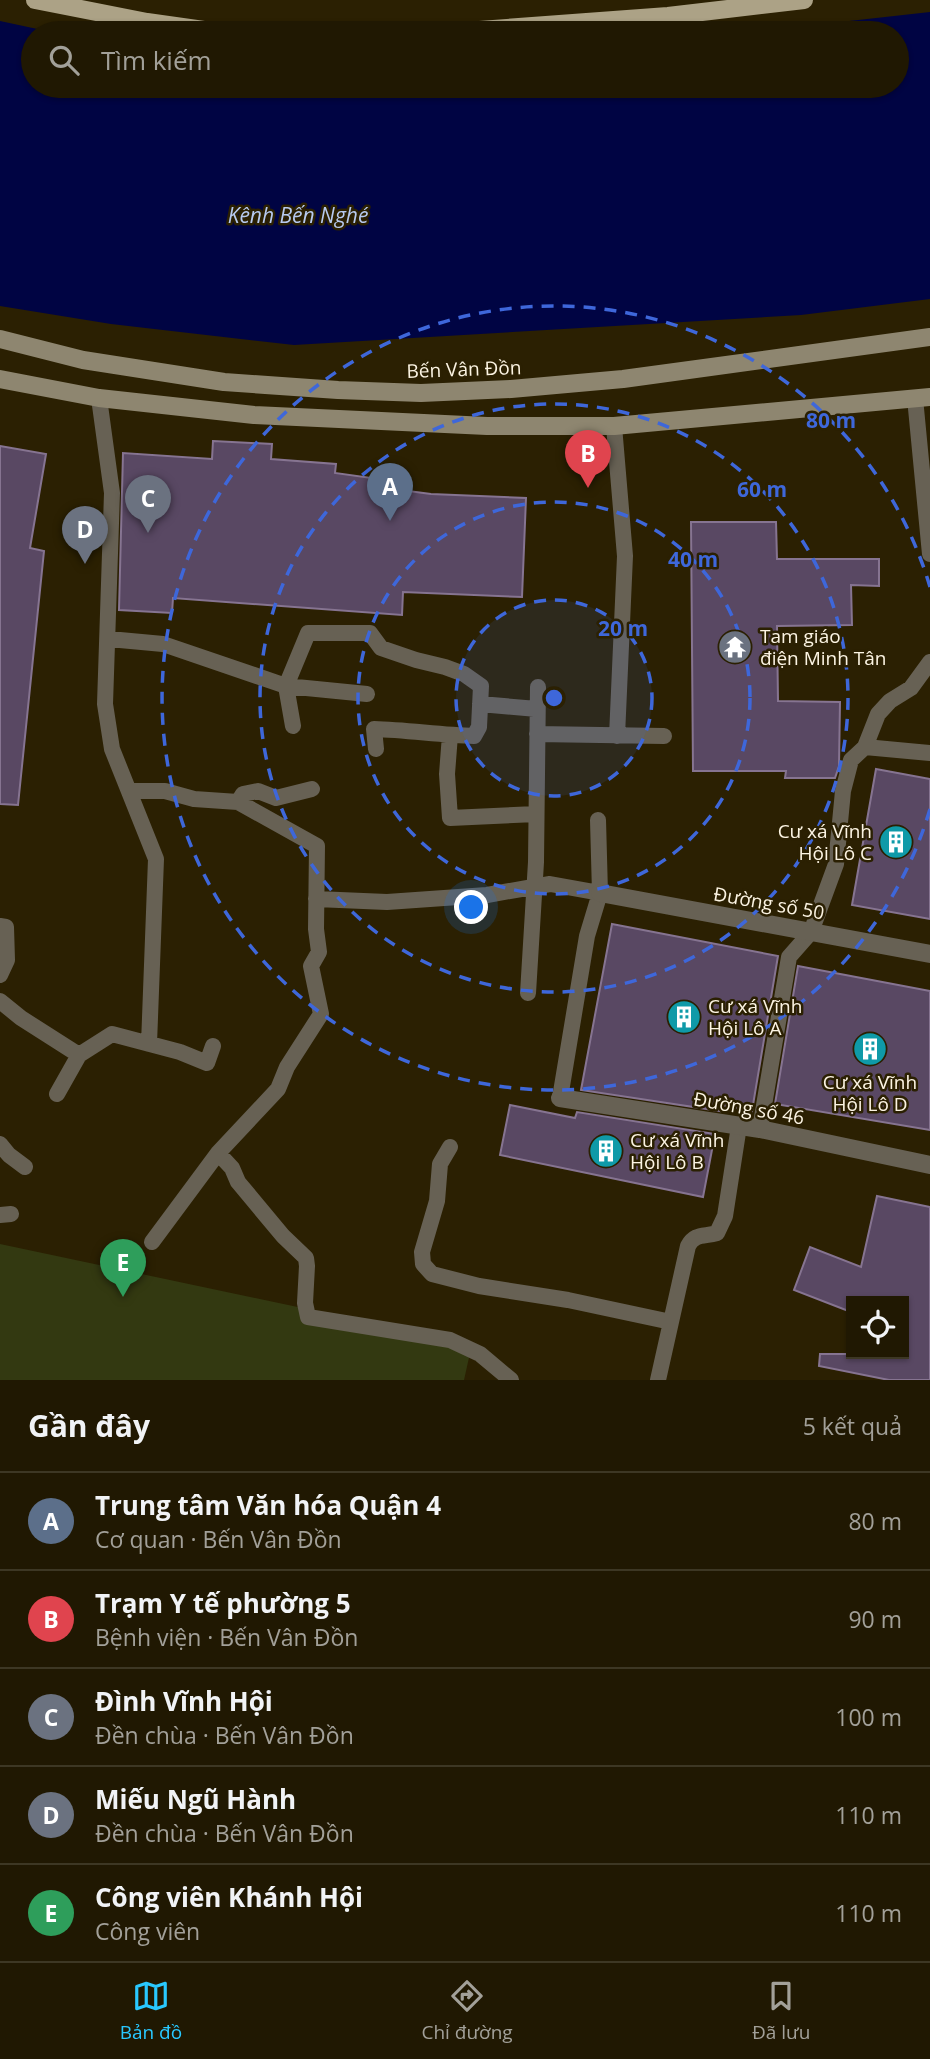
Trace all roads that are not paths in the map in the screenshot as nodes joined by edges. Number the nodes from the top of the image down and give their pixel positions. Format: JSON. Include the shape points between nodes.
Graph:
{"nodes":[{"id":1,"x":35,"y":0,"type":"edge"},
{"id":2,"x":804,"y":0,"type":"edge"},
{"id":3,"x":142,"y":21,"type":"edge"},
{"id":4,"x":600,"y":21,"type":"edge"},
{"id":5,"x":930,"y":337,"type":"edge"},
{"id":6,"x":0,"y":339,"type":"edge"},
{"id":7,"x":5,"y":382,"type":"edge"},
{"id":8,"x":99,"y":398,"type":"junction"},
{"id":9,"x":922,"y":398,"type":"edge"},
{"id":10,"x":614,"y":426,"type":"junction"},
{"id":11,"x":930,"y":554,"type":"edge"},
{"id":12,"x":109,"y":639,"type":"junction"},
{"id":13,"x":930,"y":662,"type":"edge"},
{"id":14,"x":286,"y":686,"type":"junction"},
{"id":15,"x":538,"y":687,"type":"dead end"},
{"id":16,"x":367,"y":694,"type":"dead end"},
{"id":17,"x":480,"y":704,"type":"junction"},
{"id":18,"x":537,"y":709,"type":"junction"},
{"id":19,"x":293,"y":726,"type":"dead end"},
{"id":20,"x":537,"y":734,"type":"junction"},
{"id":21,"x":450,"y":735,"type":"junction"},
{"id":22,"x":617,"y":736,"type":"junction"},
{"id":23,"x":664,"y":736,"type":"dead end"},
{"id":24,"x":865,"y":747,"type":"junction"},
{"id":25,"x":376,"y":749,"type":"dead end"},
{"id":26,"x":930,"y":753,"type":"edge"},
{"id":27,"x":312,"y":789,"type":"dead end"},
{"id":28,"x":129,"y":792,"type":"junction"},
{"id":29,"x":238,"y":802,"type":"junction"},
{"id":30,"x":536,"y":814,"type":"junction"},
{"id":31,"x":598,"y":820,"type":"dead end"},
{"id":32,"x":533,"y":887,"type":"junction"},
{"id":33,"x":600,"y":893,"type":"junction"},
{"id":34,"x":316,"y":899,"type":"junction"},
{"id":35,"x":0,"y":926,"type":"edge"},
{"id":36,"x":811,"y":932,"type":"junction"},
{"id":37,"x":930,"y":954,"type":"edge"},
{"id":38,"x":0,"y":975,"type":"edge"},
{"id":39,"x":528,"y":993,"type":"dead end"},
{"id":40,"x":0,"y":1001,"type":"edge"},
{"id":41,"x":149,"y":1044,"type":"junction"},
{"id":42,"x":213,"y":1046,"type":"dead end"},
{"id":43,"x":79,"y":1055,"type":"junction"},
{"id":44,"x":58,"y":1094,"type":"dead end"},
{"id":45,"x":560,"y":1098,"type":"joint"},
{"id":46,"x":739,"y":1126,"type":"junction"},
{"id":47,"x":760,"y":1129,"type":"junction"},
{"id":48,"x":0,"y":1144,"type":"edge"},
{"id":49,"x":450,"y":1147,"type":"dead end"},
{"id":50,"x":218,"y":1153,"type":"junction"},
{"id":51,"x":930,"y":1165,"type":"edge"},
{"id":52,"x":25,"y":1167,"type":"dead end"},
{"id":53,"x":152,"y":1242,"type":"dead end"},
{"id":54,"x":671,"y":1322,"type":"junction"},
{"id":55,"x":511,"y":1380,"type":"edge"},
{"id":56,"x":658,"y":1380,"type":"edge"}],
"edges":[{"from":1,"to":3,"type":"main road"},
{"from":2,"to":4,"type":"main road"},
{"from":5,"to":6,"type":"main road","name":"Bến Vân Đồn","via":[[623,379],[421,393],[224,382],[83,360]]},
{"from":7,"to":8,"type":"main road"},
{"from":8,"to":10,"type":"main road","via":[[254,415],[487,426]]},
{"from":8,"to":12,"type":"lane","via":[[113,493]]},
{"from":9,"to":10,"type":"main road"},
{"from":9,"to":11,"type":"lane"},
{"from":10,"to":22,"type":"lane","via":[[625,556]]},
{"from":12,"to":14,"type":"lane","via":[[163,644]]},
{"from":12,"to":28,"type":"lane","via":[[105,704],[112,749]]},
{"from":13,"to":24,"type":"lane","via":[[911,688],[878,713]]},
{"from":14,"to":16,"type":"lane"},
{"from":14,"to":17,"type":"lane","via":[[308,633],[370,633],[381,648],[464,674],[481,686]]},
{"from":14,"to":19,"type":"lane"},
{"from":15,"to":18,"type":"lane"},
{"from":17,"to":18,"type":"lane"},
{"from":17,"to":21,"type":"lane","via":[[480,727],[474,736]]},
{"from":18,"to":20,"type":"lane"},
{"from":20,"to":22,"type":"lane"},
{"from":20,"to":30,"type":"lane"},
{"from":21,"to":25,"type":"lane","via":[[374,729]]},
{"from":21,"to":30,"type":"lane","via":[[450,818]]},
{"from":22,"to":23,"type":"lane"},
{"from":24,"to":26,"type":"lane"},
{"from":24,"to":36,"type":"lane","via":[[851,760],[836,864]]},
{"from":27,"to":29,"type":"lane","via":[[276,798],[258,791],[243,794]]},
{"from":28,"to":29,"type":"lane","via":[[165,791],[194,799]]},
{"from":28,"to":41,"type":"lane","via":[[156,859]]},
{"from":29,"to":34,"type":"lane","via":[[317,846]]},
{"from":30,"to":32,"type":"lane"},
{"from":31,"to":33,"type":"lane"},
{"from":32,"to":33,"type":"lane","via":[[550,884]]},
{"from":32,"to":34,"type":"lane","via":[[387,902]]},
{"from":32,"to":39,"type":"lane"},
{"from":33,"to":36,"type":"street","name":"Đường số 50"},
{"from":33,"to":45,"type":"lane","via":[[587,936]]},
{"from":34,"to":50,"type":"lane","via":[[318,952],[311,966],[321,1014],[286,1067],[278,1089]]},
{"from":35,"to":38,"type":"lane","via":[[6,927],[7,960]]},
{"from":36,"to":37,"type":"street","name":"Đường số 50"},
{"from":36,"to":47,"type":"lane","via":[[789,957]]},
{"from":40,"to":43,"type":"lane"},
{"from":41,"to":42,"type":"lane","via":[[207,1063]]},
{"from":41,"to":43,"type":"lane","via":[[112,1034]]},
{"from":43,"to":44,"type":"lane"},
{"from":45,"to":46,"type":"street","name":"Đường số 46"},
{"from":46,"to":47,"type":"street","name":"Đường số 46"},
{"from":46,"to":54,"type":"lane","via":[[725,1216],[717,1233],[692,1238]]},
{"from":47,"to":51,"type":"street","name":"Đường số 46"},
{"from":48,"to":52,"type":"lane"},
{"from":49,"to":54,"type":"lane","via":[[440,1164],[437,1201],[422,1252],[423,1264],[432,1273]]},
{"from":50,"to":53,"type":"lane"},
{"from":50,"to":55,"type":"lane","via":[[306,1258],[308,1317],[450,1340],[480,1354]]},
{"from":54,"to":56,"type":"lane"}]}
